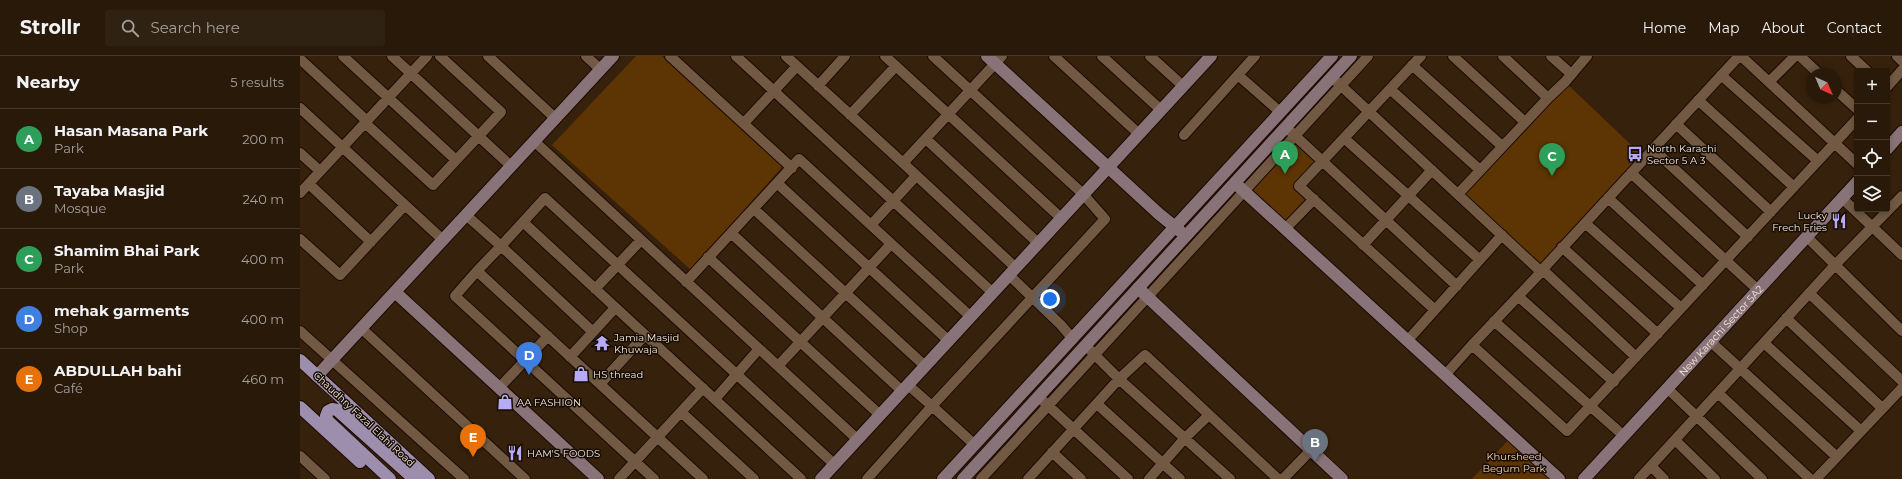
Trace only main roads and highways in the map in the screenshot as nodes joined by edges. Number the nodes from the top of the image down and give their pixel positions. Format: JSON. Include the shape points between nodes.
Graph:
{"nodes":[{"id":1,"x":300,"y":360,"type":"edge"},
{"id":2,"x":300,"y":407,"type":"edge"},
{"id":3,"x":378,"y":479,"type":"edge"},
{"id":4,"x":390,"y":479,"type":"edge"},
{"id":5,"x":414,"y":479,"type":"edge"},
{"id":6,"x":429,"y":479,"type":"edge"}],
"edges":[{"from":1,"to":6,"type":"main road","name":"Chaudhry Fazal Elahi Road"},
{"from":2,"to":3,"type":"main road"},
{"from":4,"to":5,"type":"main road","via":[[328,421],[328,412],[332,409],[337,410]]}]}
